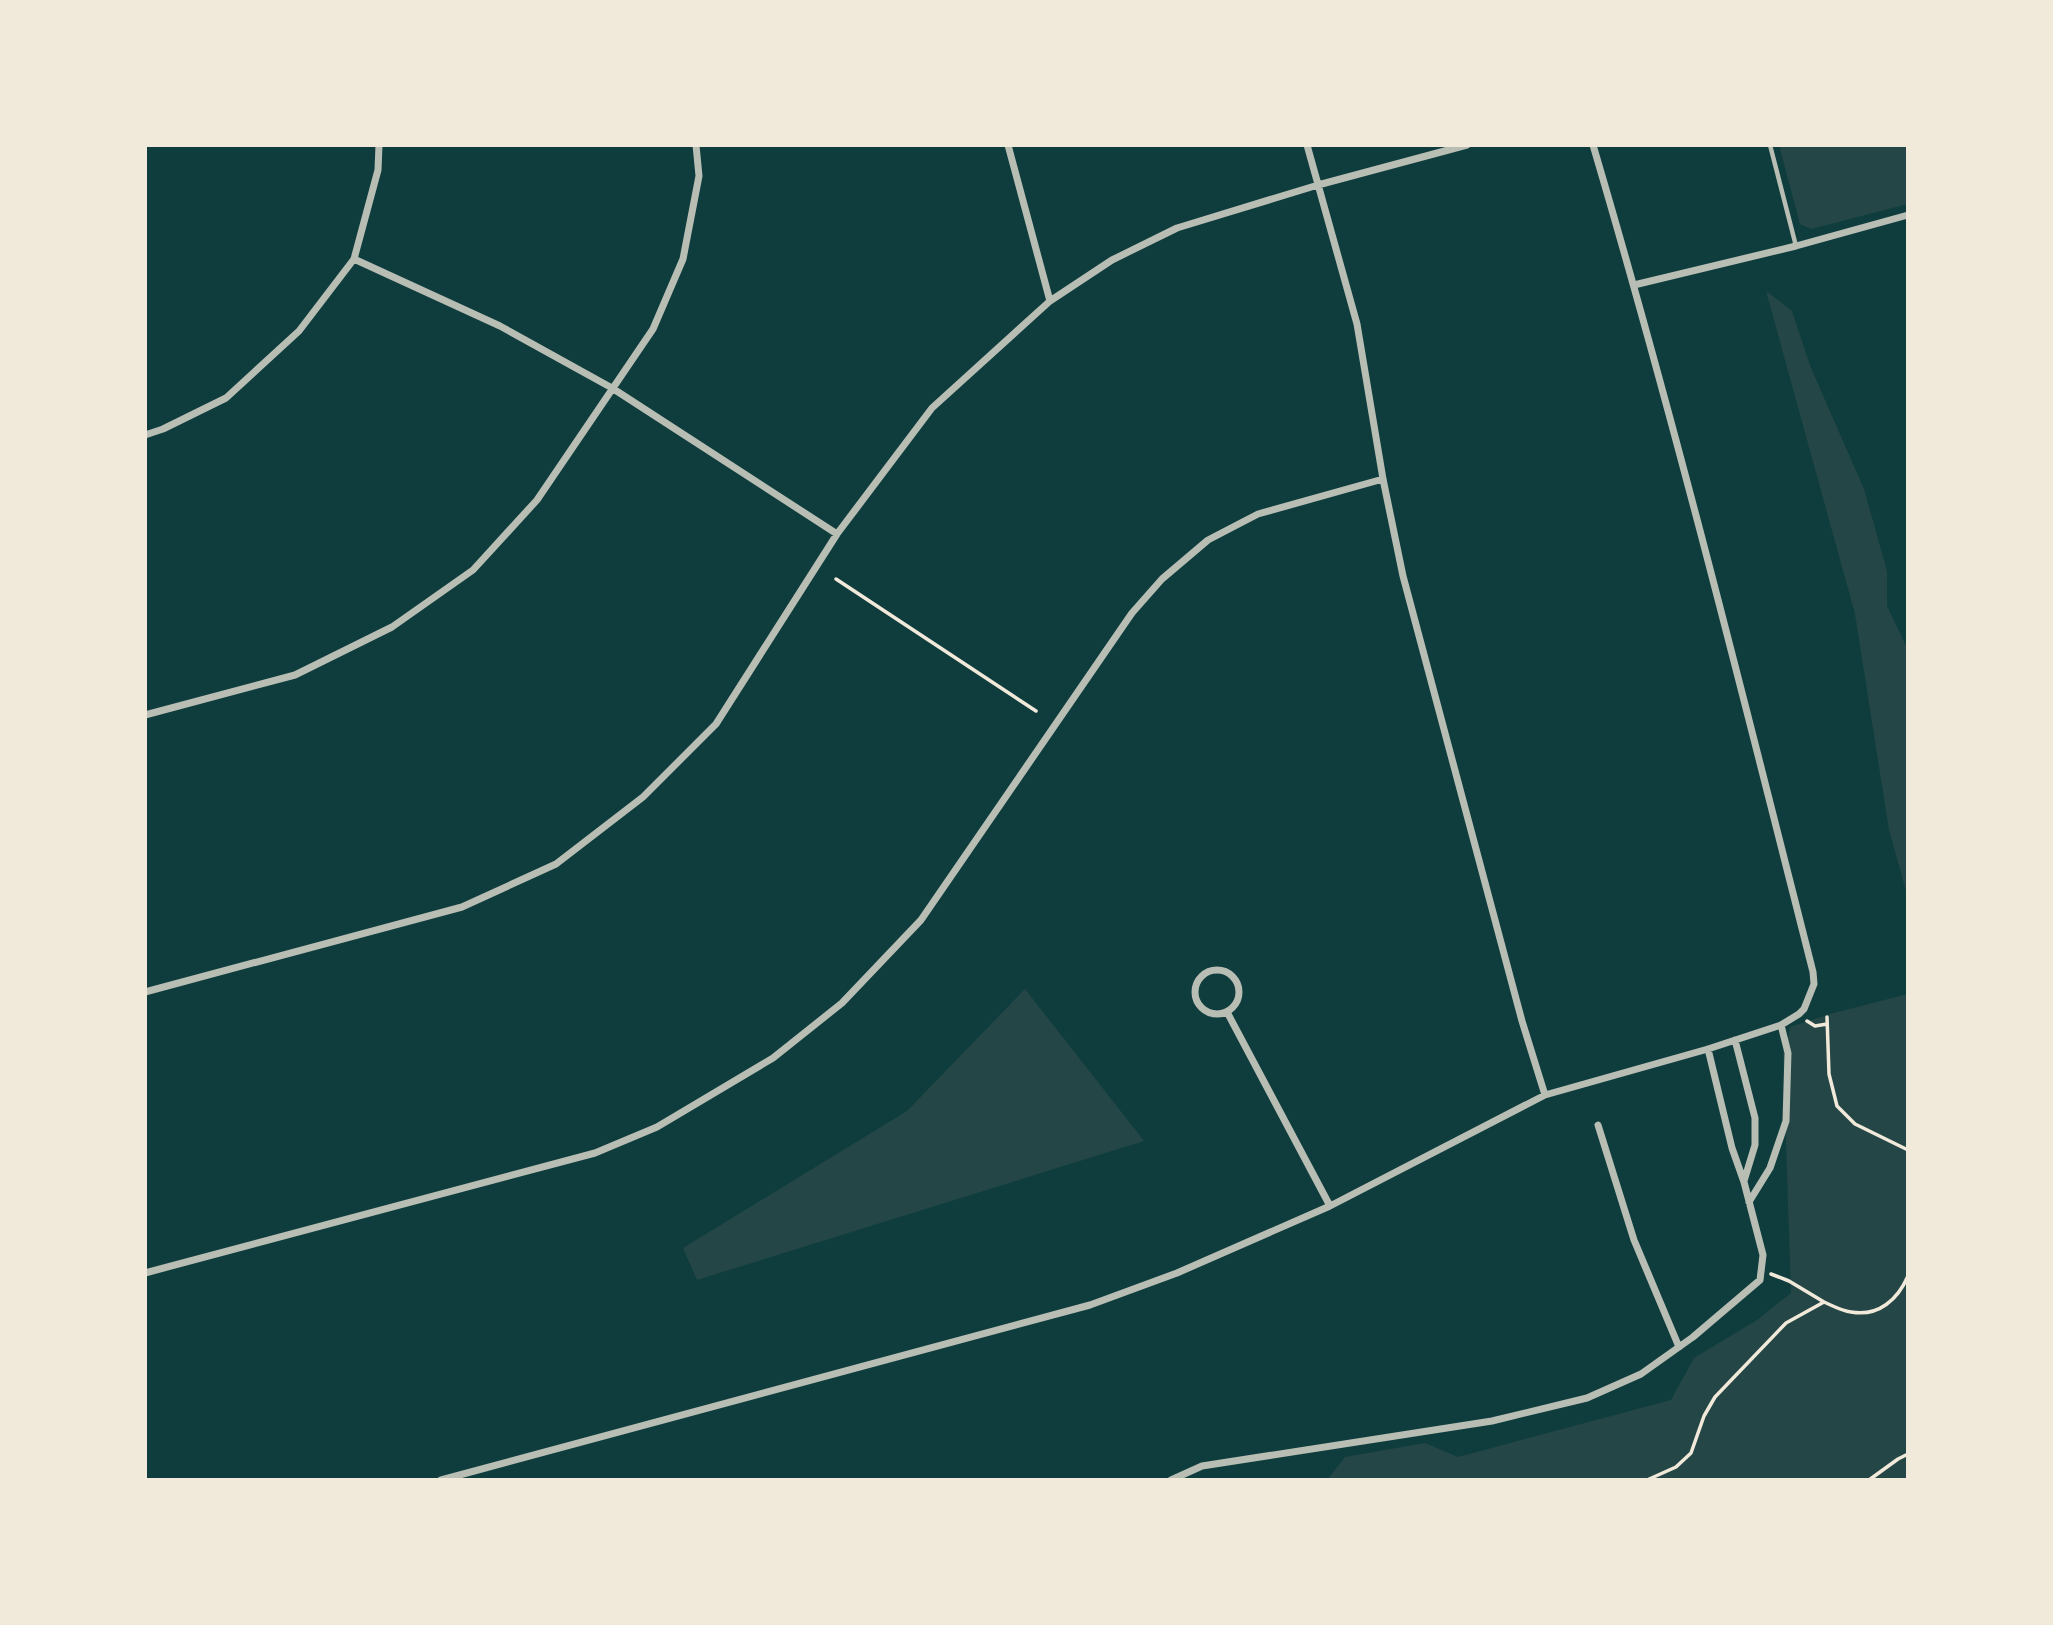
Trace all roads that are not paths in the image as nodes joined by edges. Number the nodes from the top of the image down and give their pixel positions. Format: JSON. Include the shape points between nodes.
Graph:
{"nodes":[{"id":1,"x":379,"y":145,"type":"edge"},
{"id":2,"x":696,"y":145,"type":"edge"},
{"id":3,"x":1008,"y":145,"type":"edge"},
{"id":4,"x":1307,"y":145,"type":"edge"},
{"id":5,"x":1466,"y":145,"type":"edge"},
{"id":6,"x":1593,"y":145,"type":"edge"},
{"id":7,"x":1770,"y":145,"type":"edge"},
{"id":8,"x":1318,"y":185,"type":"junction"},
{"id":9,"x":1908,"y":215,"type":"edge"},
{"id":10,"x":1796,"y":246,"type":"junction"},
{"id":11,"x":354,"y":259,"type":"junction"},
{"id":12,"x":1634,"y":285,"type":"junction"},
{"id":13,"x":1050,"y":301,"type":"junction"},
{"id":14,"x":612,"y":388,"type":"junction"},
{"id":15,"x":145,"y":435,"type":"edge"},
{"id":16,"x":1383,"y":479,"type":"junction"},
{"id":17,"x":837,"y":534,"type":"junction"},
{"id":18,"x":145,"y":715,"type":"edge"},
{"id":19,"x":145,"y":992,"type":"edge"},
{"id":20,"x":1227,"y":1013,"type":"junction"},
{"id":21,"x":1781,"y":1025,"type":"junction"},
{"id":22,"x":1735,"y":1040,"type":"junction"},
{"id":23,"x":1708,"y":1049,"type":"junction"},
{"id":24,"x":1545,"y":1096,"type":"junction"},
{"id":25,"x":1598,"y":1125,"type":"dead end"},
{"id":26,"x":1744,"y":1182,"type":"junction"},
{"id":27,"x":1749,"y":1202,"type":"junction"},
{"id":28,"x":1330,"y":1206,"type":"junction"},
{"id":29,"x":145,"y":1273,"type":"edge"},
{"id":30,"x":1679,"y":1347,"type":"junction"},
{"id":31,"x":441,"y":1480,"type":"edge"},
{"id":32,"x":1171,"y":1480,"type":"edge"}],
"edges":[{"from":1,"to":11,"type":"street","via":[[378,170]]},
{"from":2,"to":14,"type":"street","via":[[699,176],[682,259],[653,329]]},
{"from":3,"to":13,"type":"street"},
{"from":4,"to":8,"type":"street"},
{"from":5,"to":8,"type":"street"},
{"from":6,"to":12,"type":"street"},
{"from":7,"to":10,"type":"lane"},
{"from":8,"to":13,"type":"street","via":[[1177,228],[1112,260]]},
{"from":8,"to":16,"type":"street","via":[[1357,324]]},
{"from":9,"to":10,"type":"street"},
{"from":10,"to":12,"type":"street"},
{"from":11,"to":14,"type":"street","via":[[500,326]]},
{"from":11,"to":15,"type":"street","via":[[299,331],[226,398]]},
{"from":12,"to":21,"type":"street","via":[[1814,984],[1804,1009]]},
{"from":13,"to":17,"type":"street","via":[[932,408]]},
{"from":14,"to":17,"type":"street"},
{"from":14,"to":18,"type":"street","via":[[537,500],[472,570],[402,620],[295,675]]},
{"from":16,"to":24,"type":"street","via":[[1403,576]]},
{"from":16,"to":29,"type":"street","via":[[1258,513],[1208,540],[1162,579],[1132,613],[921,920],[842,1003],[773,1058],[657,1127],[595,1153]]},
{"from":17,"to":19,"type":"street","via":[[716,724],[643,797],[556,864],[462,907]]},
{"from":20,"to":20,"type":"street","via":[[1237,1003],[1239,988],[1225,972],[1211,971],[1199,980],[1197,1001],[1213,1014]]},
{"from":20,"to":28,"type":"street"},
{"from":21,"to":22,"type":"street"},
{"from":21,"to":27,"type":"street","via":[[1788,1053],[1786,1121],[1770,1168]]},
{"from":22,"to":23,"type":"street"},
{"from":22,"to":26,"type":"street","via":[[1755,1118],[1755,1145]]},
{"from":23,"to":24,"type":"street"},
{"from":23,"to":26,"type":"street"},
{"from":24,"to":28,"type":"street"},
{"from":25,"to":30,"type":"street","via":[[1634,1240]]},
{"from":26,"to":27,"type":"street"},
{"from":27,"to":30,"type":"street","via":[[1763,1255],[1760,1280]]},
{"from":28,"to":31,"type":"street","via":[[1177,1273],[1090,1305]]},
{"from":30,"to":32,"type":"street","via":[[1641,1374],[1587,1398],[1492,1421],[1202,1466]]}]}
